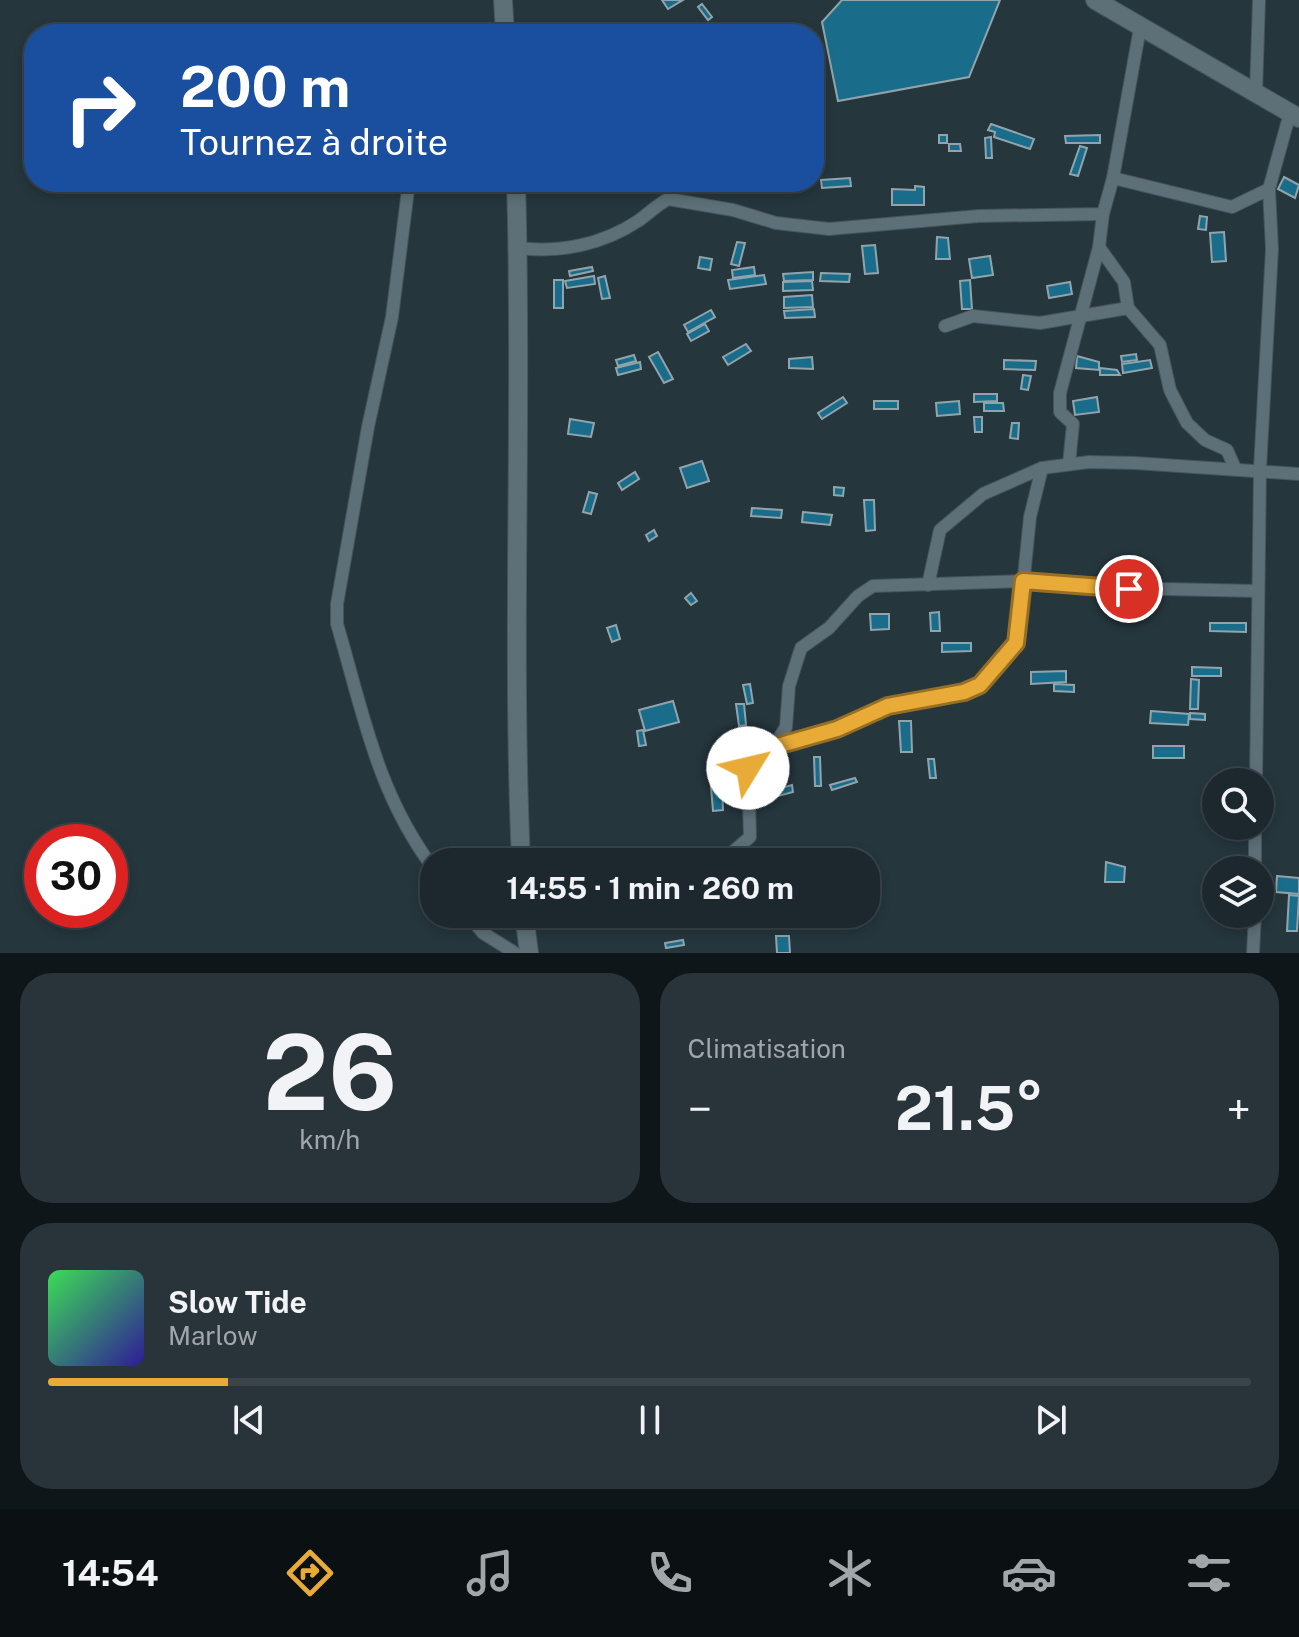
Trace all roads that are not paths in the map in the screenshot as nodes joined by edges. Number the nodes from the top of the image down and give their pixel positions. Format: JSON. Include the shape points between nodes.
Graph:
{"nodes":[{"id":1,"x":503,"y":0,"type":"edge"},
{"id":2,"x":1095,"y":0,"type":"edge"},
{"id":3,"x":1259,"y":0,"type":"edge"},
{"id":4,"x":502,"y":24,"type":"edge"},
{"id":5,"x":1140,"y":28,"type":"junction"},
{"id":6,"x":1256,"y":93,"type":"junction"},
{"id":7,"x":1294,"y":116,"type":"edge"},
{"id":8,"x":1113,"y":178,"type":"junction"},
{"id":9,"x":1269,"y":189,"type":"junction"},
{"id":10,"x":408,"y":192,"type":"edge"},
{"id":11,"x":516,"y":192,"type":"edge"},
{"id":12,"x":1103,"y":214,"type":"junction"},
{"id":13,"x":1099,"y":247,"type":"junction"},
{"id":14,"x":518,"y":248,"type":"junction"},
{"id":15,"x":1128,"y":308,"type":"junction"},
{"id":16,"x":1079,"y":315,"type":"junction"},
{"id":17,"x":945,"y":326,"type":"dead end"},
{"id":18,"x":1069,"y":464,"type":"junction"},
{"id":19,"x":1042,"y":468,"type":"junction"},
{"id":20,"x":1235,"y":468,"type":"junction"},
{"id":21,"x":1260,"y":469,"type":"junction"},
{"id":22,"x":1299,"y":474,"type":"edge"},
{"id":23,"x":1023,"y":581,"type":"junction"},
{"id":24,"x":928,"y":585,"type":"junction"},
{"id":25,"x":1258,"y":591,"type":"junction"},
{"id":26,"x":770,"y":748,"type":"junction"},
{"id":27,"x":1256,"y":768,"type":"edge"},
{"id":28,"x":420,"y":848,"type":"edge"},
{"id":29,"x":520,"y":848,"type":"edge"},
{"id":30,"x":737,"y":848,"type":"edge"},
{"id":31,"x":479,"y":928,"type":"edge"},
{"id":32,"x":526,"y":928,"type":"edge"},
{"id":33,"x":1254,"y":928,"type":"edge"},
{"id":34,"x":515,"y":953,"type":"edge"},
{"id":35,"x":529,"y":953,"type":"edge"},
{"id":36,"x":1253,"y":953,"type":"edge"}],
"edges":[{"from":1,"to":4,"type":"main road"},
{"from":2,"to":5,"type":"main road"},
{"from":3,"to":6,"type":"street"},
{"from":5,"to":6,"type":"main road"},
{"from":5,"to":8,"type":"street"},
{"from":6,"to":7,"type":"main road"},
{"from":7,"to":9,"type":"street"},
{"from":8,"to":9,"type":"street","via":[[1232,207]]},
{"from":8,"to":12,"type":"street"},
{"from":9,"to":21,"type":"street","via":[[1272,249]]},
{"from":10,"to":28,"type":"street","via":[[392,317],[340,578],[337,624],[379,772],[395,811]]},
{"from":11,"to":14,"type":"main road"},
{"from":12,"to":13,"type":"street"},
{"from":12,"to":14,"type":"street","via":[[979,216],[823,229],[668,199],[637,222],[592,243],[544,251]]},
{"from":13,"to":15,"type":"street","via":[[1124,282]]},
{"from":13,"to":16,"type":"street"},
{"from":14,"to":29,"type":"main road","via":[[515,711]]},
{"from":15,"to":16,"type":"street"},
{"from":15,"to":20,"type":"street","via":[[1160,345],[1170,390],[1187,423],[1205,440],[1227,450]]},
{"from":16,"to":17,"type":"street","via":[[1040,323],[973,316]]},
{"from":16,"to":18,"type":"street","via":[[1060,393],[1060,412],[1073,424]]},
{"from":18,"to":19,"type":"street"},
{"from":18,"to":20,"type":"street"},
{"from":19,"to":23,"type":"street"},
{"from":19,"to":24,"type":"street","via":[[983,494],[940,530]]},
{"from":20,"to":21,"type":"street"},
{"from":21,"to":22,"type":"street"},
{"from":21,"to":25,"type":"street"},
{"from":23,"to":24,"type":"street"},
{"from":23,"to":25,"type":"street"},
{"from":23,"to":26,"type":"street","via":[[1016,643],[980,685],[888,706],[837,729]]},
{"from":24,"to":26,"type":"street","via":[[867,589],[801,648],[789,686],[786,727]]},
{"from":25,"to":27,"type":"street"},
{"from":26,"to":30,"type":"street","via":[[752,762],[747,774],[750,837]]},
{"from":31,"to":34,"type":"street"},
{"from":32,"to":35,"type":"main road"},
{"from":33,"to":36,"type":"street"}]}
